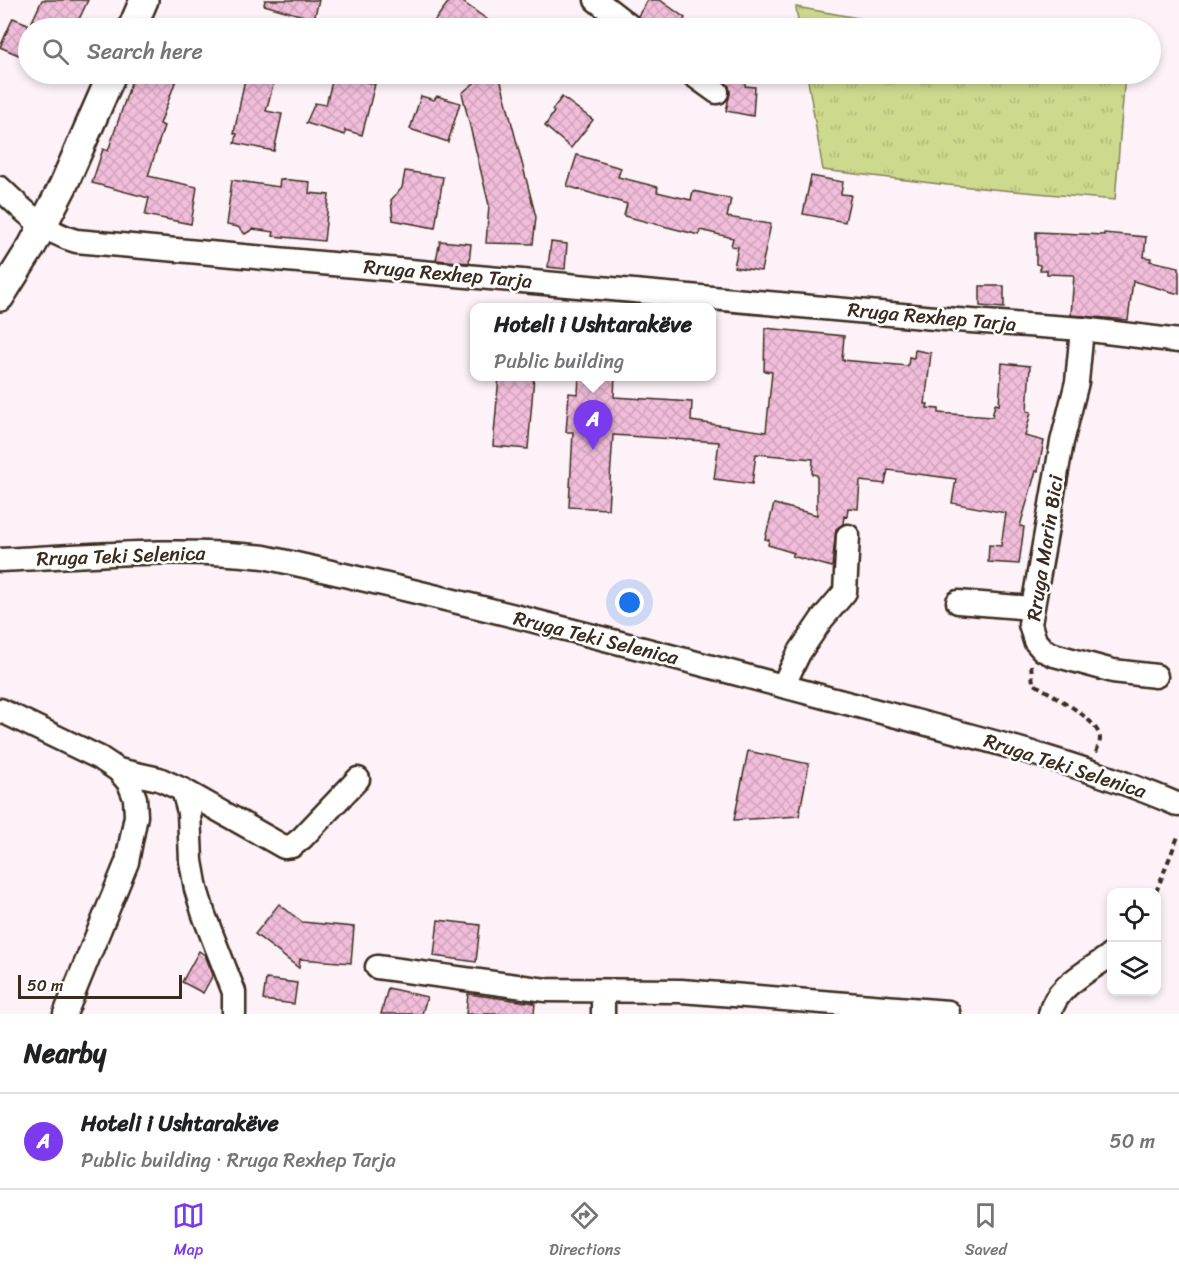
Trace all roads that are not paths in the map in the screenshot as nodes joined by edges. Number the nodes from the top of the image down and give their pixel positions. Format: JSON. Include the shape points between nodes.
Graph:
{"nodes":[{"id":1,"x":144,"y":0,"type":"edge"},
{"id":2,"x":596,"y":0,"type":"edge"},
{"id":3,"x":136,"y":18,"type":"edge"},
{"id":4,"x":619,"y":18,"type":"edge"},
{"id":5,"x":108,"y":84,"type":"edge"},
{"id":6,"x":706,"y":84,"type":"edge"},
{"id":7,"x":717,"y":92,"type":"dead end"},
{"id":8,"x":0,"y":188,"type":"edge"},
{"id":9,"x":42,"y":227,"type":"junction"},
{"id":10,"x":0,"y":297,"type":"edge"},
{"id":11,"x":1082,"y":329,"type":"junction"},
{"id":12,"x":1179,"y":341,"type":"edge"},
{"id":13,"x":848,"y":536,"type":"dead end"},
{"id":14,"x":0,"y":560,"type":"edge"},
{"id":15,"x":958,"y":602,"type":"dead end"},
{"id":16,"x":1032,"y":608,"type":"junction"},
{"id":17,"x":1156,"y":676,"type":"dead end"},
{"id":18,"x":783,"y":686,"type":"junction"},
{"id":19,"x":0,"y":710,"type":"edge"},
{"id":20,"x":117,"y":770,"type":"junction"},
{"id":21,"x":358,"y":779,"type":"dead end"},
{"id":22,"x":183,"y":790,"type":"junction"},
{"id":23,"x":1179,"y":805,"type":"edge"},
{"id":24,"x":1107,"y":958,"type":"edge"},
{"id":25,"x":377,"y":967,"type":"dead end"},
{"id":26,"x":603,"y":1003,"type":"edge"},
{"id":27,"x":844,"y":1009,"type":"edge"},
{"id":28,"x":948,"y":1012,"type":"dead end"},
{"id":29,"x":65,"y":1014,"type":"edge"},
{"id":30,"x":234,"y":1014,"type":"edge"},
{"id":31,"x":1050,"y":1014,"type":"edge"}],
"edges":[{"from":1,"to":3,"type":"main road"},
{"from":2,"to":4,"type":"street"},
{"from":5,"to":9,"type":"main road"},
{"from":6,"to":7,"type":"street"},
{"from":8,"to":9,"type":"street","name":"Rruga Rexhep Tarja"},
{"from":9,"to":10,"type":"main road"},
{"from":9,"to":11,"type":"street","name":"Rruga Rexhep Tarja","via":[[75,241]]},
{"from":11,"to":12,"type":"street","name":"Rruga Rexhep Tarja"},
{"from":11,"to":16,"type":"street","name":"Rruga Marin Bici","via":[[1077,382]]},
{"from":13,"to":18,"type":"street","via":[[845,592],[799,653]]},
{"from":14,"to":18,"type":"street","name":"Rruga Teki Selenica","via":[[183,552],[264,557]]},
{"from":15,"to":16,"type":"street"},
{"from":16,"to":17,"type":"street","name":"Rruga Marin Bici","via":[[1030,624],[1035,641],[1043,650],[1113,671]]},
{"from":18,"to":23,"type":"street","name":"Rruga Teki Selenica","via":[[1091,771]]},
{"from":19,"to":20,"type":"street"},
{"from":20,"to":22,"type":"street","via":[[159,779]]},
{"from":20,"to":29,"type":"street","via":[[129,783],[135,798],[134,832],[127,862]]},
{"from":21,"to":22,"type":"street","via":[[302,838],[284,848]]},
{"from":22,"to":30,"type":"street","via":[[189,812],[196,889],[234,992]]},
{"from":24,"to":31,"type":"street","via":[[1065,987],[1053,1002]]},
{"from":25,"to":26,"type":"street","via":[[546,990]]},
{"from":26,"to":27,"type":"street","via":[[681,991]]},
{"from":27,"to":28,"type":"street"}]}
